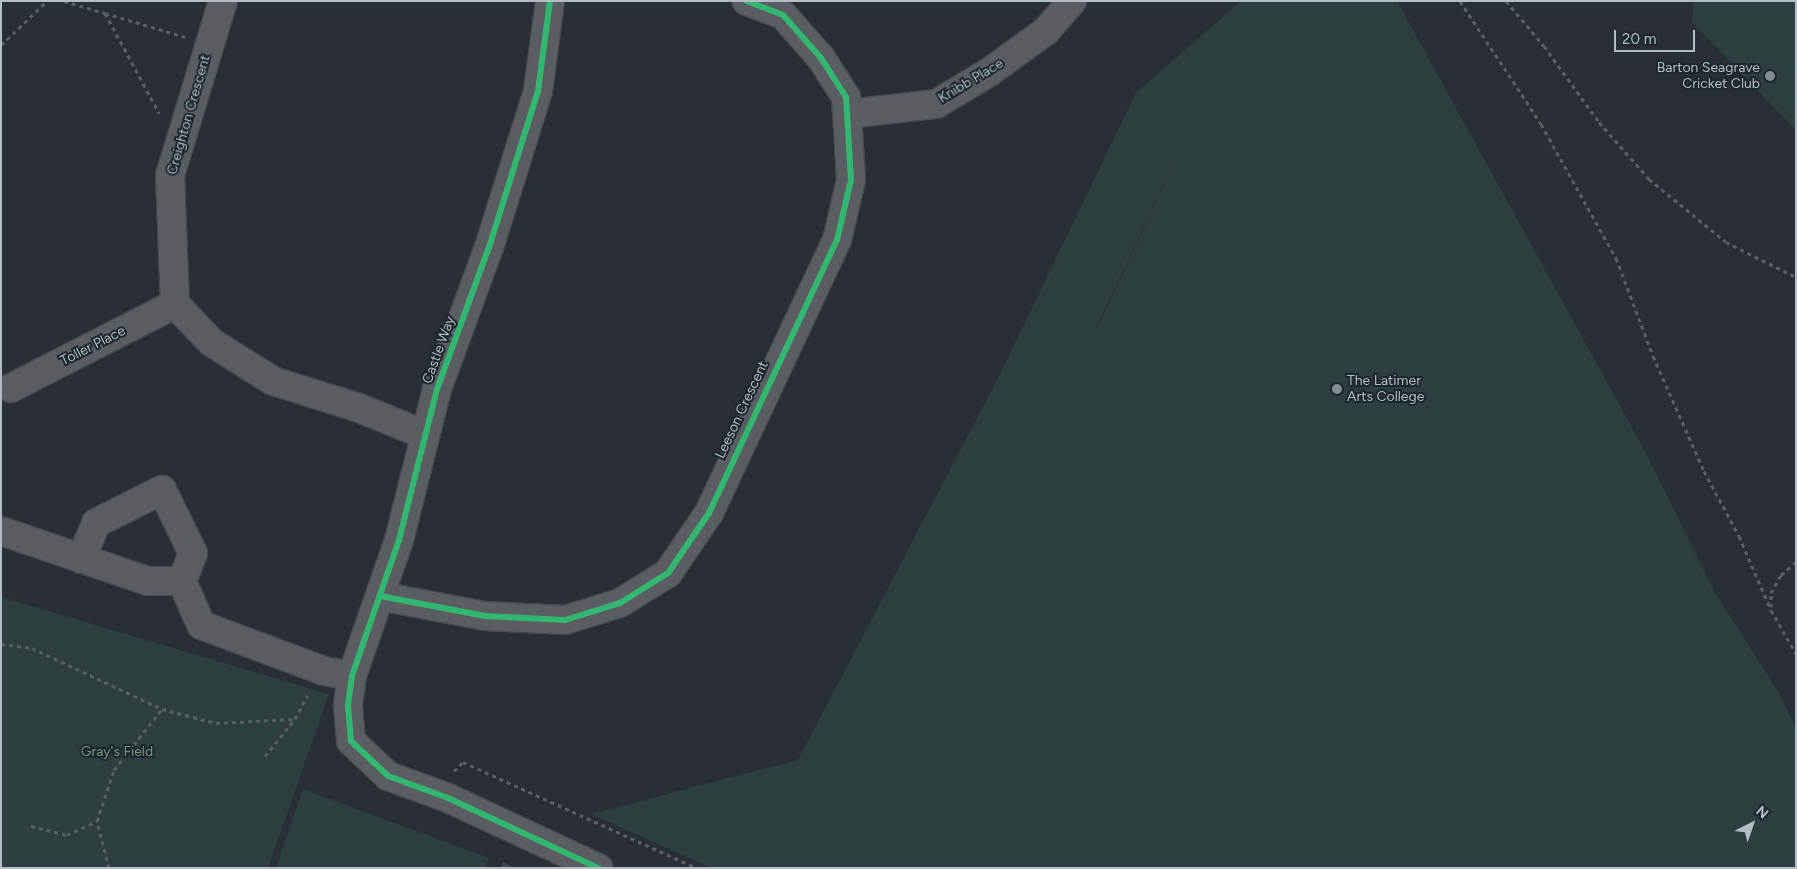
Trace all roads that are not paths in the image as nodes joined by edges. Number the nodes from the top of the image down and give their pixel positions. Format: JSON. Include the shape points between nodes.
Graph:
{"nodes":[{"id":1,"x":223,"y":1,"type":"edge"},
{"id":2,"x":550,"y":1,"type":"edge"},
{"id":3,"x":1072,"y":1,"type":"edge"},
{"id":4,"x":752,"y":2,"type":"edge"},
{"id":5,"x":848,"y":114,"type":"junction"},
{"id":6,"x":175,"y":304,"type":"junction"},
{"id":7,"x":11,"y":388,"type":"dead end"},
{"id":8,"x":425,"y":435,"type":"junction"},
{"id":9,"x":1,"y":531,"type":"edge"},
{"id":10,"x":81,"y":558,"type":"junction"},
{"id":11,"x":182,"y":581,"type":"junction"},
{"id":12,"x":380,"y":596,"type":"junction"},
{"id":13,"x":352,"y":676,"type":"junction"},
{"id":14,"x":598,"y":868,"type":"edge"}],
"edges":[{"from":1,"to":6,"type":"street","name":"Creighton Crescent","via":[[170,175]]},
{"from":2,"to":8,"type":"street","name":"Castle Way","via":[[538,91]]},
{"from":3,"to":5,"type":"street","name":"Knibb Place","via":[[1046,31],[988,73],[936,104]]},
{"from":4,"to":5,"type":"street","name":"Leeson Crescent","via":[[783,15],[821,58],[846,97]]},
{"from":5,"to":12,"type":"street","name":"Leeson Crescent","via":[[851,180],[837,240],[709,512],[668,574],[620,603],[565,620],[485,616]]},
{"from":6,"to":7,"type":"street","name":"Toller Place"},
{"from":6,"to":8,"type":"street","via":[[211,342],[274,381],[359,408]]},
{"from":8,"to":12,"type":"street","name":"Castle Way","via":[[399,540]]},
{"from":9,"to":10,"type":"street"},
{"from":10,"to":11,"type":"street","via":[[148,582]]},
{"from":10,"to":11,"type":"street","via":[[96,523],[162,490],[193,553]]},
{"from":11,"to":13,"type":"street","via":[[201,625],[324,671]]},
{"from":12,"to":13,"type":"street","name":"Castle Way"},
{"from":13,"to":14,"type":"street","name":"Castle Way","via":[[348,706],[351,741],[388,776],[448,798]]}]}
